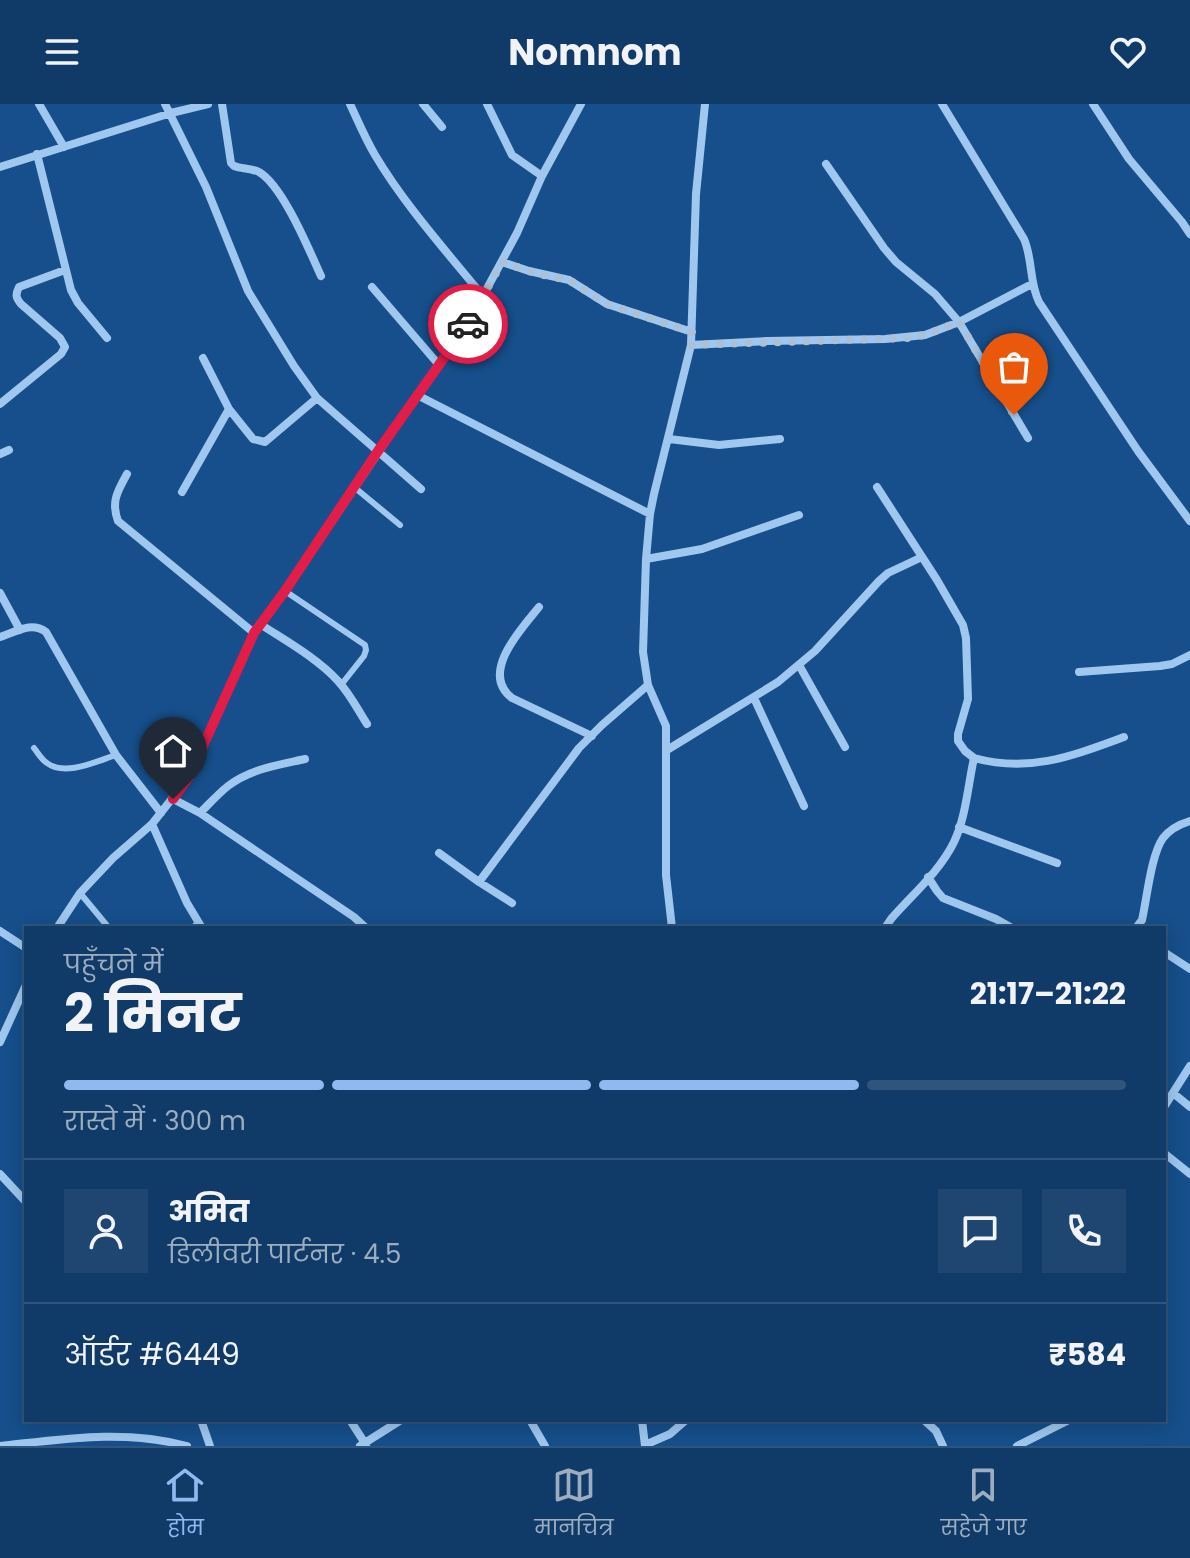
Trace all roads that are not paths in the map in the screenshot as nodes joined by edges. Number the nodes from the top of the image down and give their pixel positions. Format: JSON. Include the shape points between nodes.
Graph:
{"nodes":[{"id":1,"x":39,"y":104,"type":"edge"},
{"id":2,"x":165,"y":104,"type":"edge"},
{"id":3,"x":204,"y":104,"type":"edge"},
{"id":4,"x":222,"y":104,"type":"edge"},
{"id":5,"x":350,"y":104,"type":"edge"},
{"id":6,"x":423,"y":104,"type":"edge"},
{"id":7,"x":487,"y":104,"type":"edge"},
{"id":8,"x":581,"y":104,"type":"edge"},
{"id":9,"x":705,"y":104,"type":"edge"},
{"id":10,"x":942,"y":104,"type":"edge"},
{"id":11,"x":1093,"y":104,"type":"edge"},
{"id":12,"x":171,"y":113,"type":"junction"},
{"id":13,"x":442,"y":127,"type":"dead end"},
{"id":14,"x":64,"y":147,"type":"junction"},
{"id":15,"x":37,"y":154,"type":"junction"},
{"id":16,"x":826,"y":164,"type":"dead end"},
{"id":17,"x":0,"y":167,"type":"edge"},
{"id":18,"x":542,"y":176,"type":"junction"},
{"id":19,"x":1190,"y":234,"type":"edge"},
{"id":20,"x":502,"y":262,"type":"junction"},
{"id":21,"x":65,"y":270,"type":"junction"},
{"id":22,"x":321,"y":276,"type":"dead end"},
{"id":23,"x":1032,"y":284,"type":"junction"},
{"id":24,"x":372,"y":287,"type":"dead end"},
{"id":25,"x":482,"y":295,"type":"junction"},
{"id":26,"x":959,"y":322,"type":"junction"},
{"id":27,"x":692,"y":332,"type":"junction"},
{"id":28,"x":107,"y":338,"type":"dead end"},
{"id":29,"x":691,"y":345,"type":"junction"},
{"id":30,"x":203,"y":358,"type":"dead end"},
{"id":31,"x":439,"y":365,"type":"junction"},
{"id":32,"x":417,"y":395,"type":"junction"},
{"id":33,"x":317,"y":398,"type":"junction"},
{"id":34,"x":0,"y":404,"type":"edge"},
{"id":35,"x":229,"y":409,"type":"junction"},
{"id":36,"x":1028,"y":438,"type":"dead end"},
{"id":37,"x":669,"y":439,"type":"junction"},
{"id":38,"x":780,"y":439,"type":"dead end"},
{"id":39,"x":378,"y":451,"type":"junction"},
{"id":40,"x":127,"y":474,"type":"dead end"},
{"id":41,"x":354,"y":487,"type":"junction"},
{"id":42,"x":877,"y":487,"type":"dead end"},
{"id":43,"x":421,"y":489,"type":"dead end"},
{"id":44,"x":182,"y":492,"type":"dead end"},
{"id":45,"x":650,"y":514,"type":"junction"},
{"id":46,"x":799,"y":515,"type":"dead end"},
{"id":47,"x":1190,"y":521,"type":"edge"},
{"id":48,"x":400,"y":525,"type":"dead end"},
{"id":49,"x":922,"y":557,"type":"junction"},
{"id":50,"x":646,"y":559,"type":"junction"},
{"id":51,"x":285,"y":591,"type":"junction"},
{"id":52,"x":0,"y":593,"type":"edge"},
{"id":53,"x":539,"y":607,"type":"dead end"},
{"id":54,"x":260,"y":624,"type":"junction"},
{"id":55,"x":20,"y":630,"type":"junction"},
{"id":56,"x":254,"y":633,"type":"junction"},
{"id":57,"x":0,"y":637,"type":"edge"},
{"id":58,"x":1190,"y":655,"type":"edge"},
{"id":59,"x":799,"y":665,"type":"junction"},
{"id":60,"x":1079,"y":672,"type":"dead end"},
{"id":61,"x":341,"y":685,"type":"junction"},
{"id":62,"x":648,"y":685,"type":"junction"},
{"id":63,"x":754,"y":698,"type":"junction"},
{"id":64,"x":367,"y":724,"type":"dead end"},
{"id":65,"x":592,"y":736,"type":"junction"},
{"id":66,"x":1124,"y":737,"type":"dead end"},
{"id":67,"x":845,"y":747,"type":"dead end"},
{"id":68,"x":34,"y":748,"type":"dead end"},
{"id":69,"x":667,"y":750,"type":"junction"},
{"id":70,"x":116,"y":755,"type":"junction"},
{"id":71,"x":974,"y":758,"type":"junction"},
{"id":72,"x":305,"y":759,"type":"dead end"},
{"id":73,"x":173,"y":799,"type":"junction"},
{"id":74,"x":804,"y":806,"type":"dead end"},
{"id":75,"x":161,"y":813,"type":"junction"},
{"id":76,"x":200,"y":813,"type":"junction"},
{"id":77,"x":1190,"y":821,"type":"edge"},
{"id":78,"x":152,"y":824,"type":"junction"},
{"id":79,"x":959,"y":827,"type":"junction"},
{"id":80,"x":439,"y":853,"type":"dead end"},
{"id":81,"x":1057,"y":863,"type":"dead end"},
{"id":82,"x":928,"y":877,"type":"junction"},
{"id":83,"x":479,"y":882,"type":"junction"},
{"id":84,"x":80,"y":893,"type":"junction"},
{"id":85,"x":512,"y":903,"type":"dead end"},
{"id":86,"x":1143,"y":924,"type":"edge"},
{"id":87,"x":58,"y":926,"type":"edge"},
{"id":88,"x":107,"y":926,"type":"edge"},
{"id":89,"x":197,"y":926,"type":"edge"},
{"id":90,"x":364,"y":926,"type":"edge"},
{"id":91,"x":672,"y":926,"type":"edge"},
{"id":92,"x":887,"y":926,"type":"edge"},
{"id":93,"x":1008,"y":926,"type":"edge"},
{"id":94,"x":0,"y":931,"type":"edge"},
{"id":95,"x":24,"y":947,"type":"edge"},
{"id":96,"x":1166,"y":953,"type":"edge"},
{"id":97,"x":1190,"y":969,"type":"edge"},
{"id":98,"x":24,"y":988,"type":"edge"},
{"id":99,"x":5,"y":1017,"type":"edge"},
{"id":100,"x":0,"y":1042,"type":"edge"},
{"id":101,"x":1190,"y":1066,"type":"edge"},
{"id":102,"x":1173,"y":1093,"type":"junction"},
{"id":103,"x":1166,"y":1104,"type":"edge"},
{"id":104,"x":1190,"y":1107,"type":"edge"},
{"id":105,"x":1166,"y":1155,"type":"edge"},
{"id":106,"x":0,"y":1174,"type":"edge"},
{"id":107,"x":1190,"y":1174,"type":"edge"},
{"id":108,"x":24,"y":1200,"type":"edge"},
{"id":109,"x":202,"y":1422,"type":"edge"},
{"id":110,"x":351,"y":1422,"type":"edge"},
{"id":111,"x":398,"y":1422,"type":"edge"},
{"id":112,"x":531,"y":1422,"type":"edge"},
{"id":113,"x":642,"y":1422,"type":"edge"},
{"id":114,"x":684,"y":1422,"type":"edge"},
{"id":115,"x":926,"y":1422,"type":"edge"},
{"id":116,"x":1065,"y":1422,"type":"edge"},
{"id":117,"x":364,"y":1445,"type":"edge"},
{"id":118,"x":0,"y":1446,"type":"edge"},
{"id":119,"x":187,"y":1446,"type":"edge"},
{"id":120,"x":210,"y":1446,"type":"edge"},
{"id":121,"x":545,"y":1446,"type":"edge"},
{"id":122,"x":645,"y":1446,"type":"edge"},
{"id":123,"x":943,"y":1446,"type":"edge"},
{"id":124,"x":1017,"y":1446,"type":"edge"}],
"edges":[{"from":1,"to":14,"type":"street"},
{"from":2,"to":12,"type":"street"},
{"from":3,"to":12,"type":"street"},
{"from":4,"to":22,"type":"street","via":[[231,163],[265,177],[294,219]]},
{"from":5,"to":25,"type":"street","via":[[388,174]]},
{"from":6,"to":13,"type":"street"},
{"from":7,"to":18,"type":"street","via":[[512,155]]},
{"from":8,"to":18,"type":"street"},
{"from":9,"to":27,"type":"street"},
{"from":10,"to":23,"type":"street","via":[[1024,239]]},
{"from":11,"to":19,"type":"street","via":[[1129,159]]},
{"from":12,"to":14,"type":"street"},
{"from":12,"to":33,"type":"street","via":[[248,291]]},
{"from":14,"to":15,"type":"street"},
{"from":15,"to":17,"type":"street"},
{"from":15,"to":21,"type":"street"},
{"from":16,"to":26,"type":"street","via":[[890,255]]},
{"from":18,"to":20,"type":"street"},
{"from":20,"to":25,"type":"street"},
{"from":20,"to":27,"type":"street","via":[[569,280],[607,304]]},
{"from":21,"to":28,"type":"street","via":[[74,298]]},
{"from":21,"to":34,"type":"street","via":[[19,287],[16,293],[65,347]]},
{"from":23,"to":26,"type":"street"},
{"from":23,"to":47,"type":"street","via":[[1138,451]]},
{"from":24,"to":31,"type":"street"},
{"from":25,"to":31,"type":"street"},
{"from":26,"to":29,"type":"street","via":[[907,338]]},
{"from":26,"to":36,"type":"street"},
{"from":27,"to":29,"type":"street"},
{"from":29,"to":37,"type":"street"},
{"from":30,"to":35,"type":"street"},
{"from":31,"to":32,"type":"street"},
{"from":32,"to":39,"type":"street"},
{"from":32,"to":45,"type":"street"},
{"from":33,"to":35,"type":"street","via":[[265,442],[253,439]]},
{"from":33,"to":39,"type":"street"},
{"from":35,"to":44,"type":"street"},
{"from":37,"to":38,"type":"street","via":[[719,445]]},
{"from":37,"to":45,"type":"street"},
{"from":39,"to":41,"type":"street"},
{"from":39,"to":43,"type":"street"},
{"from":40,"to":56,"type":"street","via":[[114,497],[118,521]]},
{"from":41,"to":48,"type":"lane"},
{"from":41,"to":51,"type":"street"},
{"from":42,"to":49,"type":"street"},
{"from":45,"to":50,"type":"street"},
{"from":46,"to":50,"type":"street","via":[[702,549]]},
{"from":49,"to":59,"type":"street","via":[[888,573]]},
{"from":49,"to":71,"type":"street","via":[[963,625],[968,699],[958,741]]},
{"from":50,"to":62,"type":"street","via":[[643,652]]},
{"from":51,"to":54,"type":"street"},
{"from":51,"to":61,"type":"lane","via":[[365,645],[364,656]]},
{"from":52,"to":55,"type":"street"},
{"from":53,"to":65,"type":"street","via":[[505,652],[502,688],[512,698]]},
{"from":54,"to":56,"type":"street"},
{"from":54,"to":61,"type":"street"},
{"from":55,"to":57,"type":"street"},
{"from":55,"to":70,"type":"street","via":[[31,626],[46,632]]},
{"from":56,"to":73,"type":"street","via":[[189,777]]},
{"from":58,"to":60,"type":"street","via":[[1160,666]]},
{"from":59,"to":63,"type":"street"},
{"from":59,"to":67,"type":"street"},
{"from":61,"to":64,"type":"street"},
{"from":62,"to":65,"type":"street"},
{"from":62,"to":69,"type":"street","via":[[666,726]]},
{"from":63,"to":69,"type":"street"},
{"from":63,"to":74,"type":"street"},
{"from":65,"to":83,"type":"street"},
{"from":66,"to":71,"type":"street","via":[[1043,762],[1003,764]]},
{"from":68,"to":70,"type":"lane","via":[[45,762],[61,769]]},
{"from":69,"to":91,"type":"street","via":[[666,875]]},
{"from":70,"to":75,"type":"street"},
{"from":71,"to":79,"type":"street"},
{"from":72,"to":76,"type":"street","via":[[240,779]]},
{"from":73,"to":75,"type":"street"},
{"from":73,"to":76,"type":"street"},
{"from":75,"to":78,"type":"street"},
{"from":76,"to":90,"type":"street"},
{"from":77,"to":86,"type":"street","via":[[1171,830],[1157,851]]},
{"from":78,"to":84,"type":"street"},
{"from":78,"to":89,"type":"street"},
{"from":79,"to":81,"type":"street"},
{"from":79,"to":82,"type":"street","via":[[947,854]]},
{"from":80,"to":83,"type":"street"},
{"from":82,"to":92,"type":"street"},
{"from":82,"to":93,"type":"street","via":[[943,898]]},
{"from":83,"to":85,"type":"street"},
{"from":84,"to":87,"type":"street"},
{"from":84,"to":88,"type":"lane"},
{"from":94,"to":95,"type":"street"},
{"from":96,"to":97,"type":"street"},
{"from":98,"to":99,"type":"street"},
{"from":99,"to":100,"type":"street"},
{"from":101,"to":102,"type":"street"},
{"from":102,"to":103,"type":"street"},
{"from":102,"to":104,"type":"street"},
{"from":105,"to":107,"type":"street"},
{"from":106,"to":108,"type":"street"},
{"from":109,"to":120,"type":"street"},
{"from":110,"to":117,"type":"street"},
{"from":111,"to":117,"type":"street"},
{"from":112,"to":121,"type":"street"},
{"from":113,"to":122,"type":"street"},
{"from":114,"to":122,"type":"street"},
{"from":115,"to":123,"type":"street"},
{"from":116,"to":124,"type":"street"},
{"from":118,"to":119,"type":"street","via":[[118,1435]]}]}
